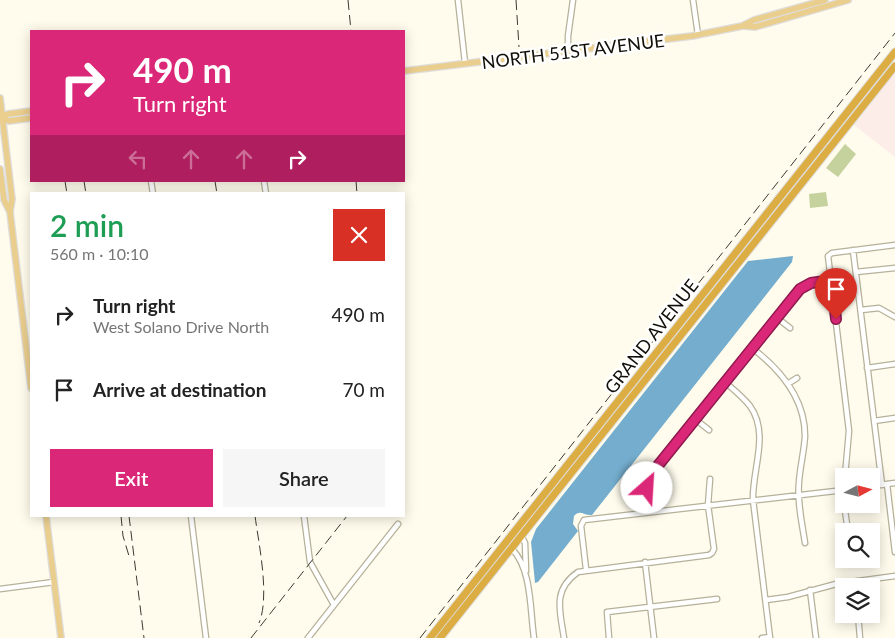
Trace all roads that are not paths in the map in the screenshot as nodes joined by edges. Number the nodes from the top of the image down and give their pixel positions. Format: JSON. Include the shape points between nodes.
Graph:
{"nodes":[{"id":1,"x":458,"y":0,"type":"edge"},
{"id":2,"x":573,"y":0,"type":"edge"},
{"id":3,"x":693,"y":0,"type":"edge"},
{"id":4,"x":825,"y":0,"type":"edge"},
{"id":5,"x":848,"y":0,"type":"edge"},
{"id":6,"x":742,"y":26,"type":"junction"},
{"id":7,"x":698,"y":35,"type":"junction"},
{"id":8,"x":568,"y":52,"type":"junction"},
{"id":9,"x":895,"y":52,"type":"edge"},
{"id":10,"x":465,"y":63,"type":"junction"},
{"id":11,"x":895,"y":66,"type":"edge"},
{"id":12,"x":405,"y":70,"type":"edge"},
{"id":13,"x":0,"y":98,"type":"edge"},
{"id":14,"x":30,"y":111,"type":"edge"},
{"id":15,"x":1,"y":118,"type":"edge"},
{"id":16,"x":30,"y":118,"type":"edge"},
{"id":17,"x":0,"y":170,"type":"edge"},
{"id":18,"x":10,"y":212,"type":"junction"},
{"id":19,"x":895,"y":245,"type":"edge"},
{"id":20,"x":853,"y":250,"type":"junction"},
{"id":21,"x":895,"y":268,"type":"edge"},
{"id":22,"x":856,"y":272,"type":"junction"},
{"id":23,"x":832,"y":280,"type":"junction"},
{"id":24,"x":860,"y":310,"type":"junction"},
{"id":25,"x":776,"y":317,"type":"junction"},
{"id":26,"x":895,"y":317,"type":"edge"},
{"id":27,"x":790,"y":328,"type":"dead end"},
{"id":28,"x":752,"y":348,"type":"junction"},
{"id":29,"x":895,"y":364,"type":"edge"},
{"id":30,"x":867,"y":368,"type":"junction"},
{"id":31,"x":797,"y":378,"type":"dead end"},
{"id":32,"x":30,"y":380,"type":"edge"},
{"id":33,"x":725,"y":382,"type":"junction"},
{"id":34,"x":789,"y":383,"type":"junction"},
{"id":35,"x":895,"y":418,"type":"edge"},
{"id":36,"x":695,"y":419,"type":"junction"},
{"id":37,"x":874,"y":421,"type":"junction"},
{"id":38,"x":709,"y":430,"type":"dead end"},
{"id":39,"x":846,"y":468,"type":"edge"},
{"id":40,"x":710,"y":479,"type":"dead end"},
{"id":41,"x":895,"y":483,"type":"edge"},
{"id":42,"x":880,"y":485,"type":"edge"},
{"id":43,"x":884,"y":485,"type":"junction"},
{"id":44,"x":835,"y":491,"type":"edge"},
{"id":45,"x":799,"y":495,"type":"junction"},
{"id":46,"x":753,"y":500,"type":"junction"},
{"id":47,"x":708,"y":506,"type":"junction"},
{"id":48,"x":533,"y":510,"type":"junction"},
{"id":49,"x":650,"y":512,"type":"junction"},
{"id":50,"x":46,"y":517,"type":"edge"},
{"id":51,"x":191,"y":517,"type":"edge"},
{"id":52,"x":304,"y":517,"type":"edge"},
{"id":53,"x":398,"y":524,"type":"dead end"},
{"id":54,"x":894,"y":531,"type":"edge"},
{"id":55,"x":522,"y":537,"type":"junction"},
{"id":56,"x":805,"y":543,"type":"dead end"},
{"id":57,"x":512,"y":549,"type":"junction"},
{"id":58,"x":895,"y":552,"type":"edge"},
{"id":59,"x":645,"y":562,"type":"junction"},
{"id":60,"x":586,"y":569,"type":"junction"},
{"id":61,"x":526,"y":575,"type":"junction"},
{"id":62,"x":895,"y":576,"type":"edge"},
{"id":63,"x":880,"y":579,"type":"edge"},
{"id":64,"x":54,"y":582,"type":"junction"},
{"id":65,"x":835,"y":584,"type":"edge"},
{"id":66,"x":0,"y":589,"type":"edge"},
{"id":67,"x":810,"y":590,"type":"junction"},
{"id":68,"x":717,"y":599,"type":"dead end"},
{"id":69,"x":766,"y":600,"type":"junction"},
{"id":70,"x":334,"y":605,"type":"junction"},
{"id":71,"x":650,"y":606,"type":"junction"},
{"id":72,"x":859,"y":623,"type":"edge"},
{"id":73,"x":61,"y":638,"type":"edge"},
{"id":74,"x":206,"y":638,"type":"edge"},
{"id":75,"x":308,"y":638,"type":"edge"},
{"id":76,"x":430,"y":638,"type":"edge"},
{"id":77,"x":440,"y":638,"type":"edge"},
{"id":78,"x":534,"y":638,"type":"edge"},
{"id":79,"x":564,"y":638,"type":"edge"},
{"id":80,"x":609,"y":638,"type":"edge"},
{"id":81,"x":654,"y":638,"type":"edge"},
{"id":82,"x":762,"y":638,"type":"edge"},
{"id":83,"x":770,"y":638,"type":"edge"},
{"id":84,"x":816,"y":638,"type":"edge"},
{"id":85,"x":860,"y":638,"type":"edge"}],
"edges":[{"from":1,"to":10,"type":"street"},
{"from":2,"to":8,"type":"street"},
{"from":3,"to":7,"type":"street"},
{"from":4,"to":6,"type":"main road","name":"NORTH 51ST AVENUE"},
{"from":5,"to":6,"type":"main road","name":"NORTH 51ST AVENUE","via":[[755,27]]},
{"from":6,"to":7,"type":"main road","name":"NORTH 51ST AVENUE"},
{"from":7,"to":8,"type":"main road","name":"NORTH 51ST AVENUE"},
{"from":8,"to":10,"type":"main road","name":"NORTH 51ST AVENUE"},
{"from":9,"to":48,"type":"highway","name":"GRAND AVENUE"},
{"from":10,"to":12,"type":"main road","name":"NORTH 51ST AVENUE"},
{"from":11,"to":55,"type":"highway","name":"GRAND AVENUE"},
{"from":13,"to":15,"type":"main road"},
{"from":14,"to":15,"type":"main road"},
{"from":15,"to":16,"type":"main road","via":[[8,121]]},
{"from":15,"to":18,"type":"main road","via":[[12,199]]},
{"from":17,"to":18,"type":"main road","via":[[4,200]]},
{"from":18,"to":32,"type":"main road"},
{"from":19,"to":20,"type":"street"},
{"from":20,"to":22,"type":"street"},
{"from":20,"to":23,"type":"street","via":[[828,256]]},
{"from":21,"to":22,"type":"street"},
{"from":22,"to":24,"type":"street"},
{"from":23,"to":25,"type":"street","via":[[811,283],[800,289]]},
{"from":23,"to":39,"type":"street","via":[[849,431]]},
{"from":24,"to":26,"type":"street","via":[[878,308]]},
{"from":24,"to":30,"type":"street"},
{"from":25,"to":27,"type":"street"},
{"from":25,"to":28,"type":"street"},
{"from":28,"to":33,"type":"street"},
{"from":28,"to":34,"type":"street"},
{"from":29,"to":30,"type":"street"},
{"from":30,"to":37,"type":"street"},
{"from":31,"to":34,"type":"street"},
{"from":33,"to":36,"type":"street"},
{"from":33,"to":46,"type":"street","via":[[748,404],[759,423],[760,446]]},
{"from":34,"to":45,"type":"street","via":[[801,409],[805,430]]},
{"from":35,"to":37,"type":"street"},
{"from":36,"to":38,"type":"street"},
{"from":36,"to":49,"type":"street","via":[[649,478]]},
{"from":37,"to":43,"type":"street"},
{"from":40,"to":47,"type":"street"},
{"from":41,"to":43,"type":"street"},
{"from":42,"to":43,"type":"street"},
{"from":43,"to":54,"type":"street"},
{"from":44,"to":45,"type":"street"},
{"from":45,"to":46,"type":"street"},
{"from":45,"to":56,"type":"street"},
{"from":46,"to":47,"type":"street"},
{"from":46,"to":69,"type":"street"},
{"from":47,"to":49,"type":"street"},
{"from":47,"to":59,"type":"street","via":[[712,553]]},
{"from":48,"to":57,"type":"highway","via":[[531,518],[512,541]]},
{"from":48,"to":76,"type":"highway","name":"GRAND AVENUE"},
{"from":49,"to":60,"type":"street","via":[[584,520]]},
{"from":50,"to":64,"type":"main road"},
{"from":51,"to":74,"type":"street"},
{"from":52,"to":70,"type":"street","via":[[310,562]]},
{"from":53,"to":70,"type":"street"},
{"from":54,"to":58,"type":"street"},
{"from":55,"to":57,"type":"highway","name":"GRAND AVENUE"},
{"from":55,"to":61,"type":"street"},
{"from":57,"to":61,"type":"street","via":[[520,557]]},
{"from":57,"to":77,"type":"highway","name":"GRAND AVENUE"},
{"from":59,"to":60,"type":"street"},
{"from":59,"to":71,"type":"street"},
{"from":60,"to":79,"type":"street","via":[[572,576],[562,588]]},
{"from":61,"to":78,"type":"street"},
{"from":62,"to":63,"type":"street"},
{"from":64,"to":66,"type":"street"},
{"from":64,"to":73,"type":"main road"},
{"from":65,"to":67,"type":"street"},
{"from":67,"to":69,"type":"street"},
{"from":67,"to":84,"type":"street"},
{"from":68,"to":71,"type":"street"},
{"from":69,"to":83,"type":"street"},
{"from":70,"to":75,"type":"street"},
{"from":71,"to":80,"type":"street","via":[[607,612]]},
{"from":71,"to":81,"type":"street"},
{"from":72,"to":85,"type":"street"},
{"from":82,"to":83,"type":"street"}]}
